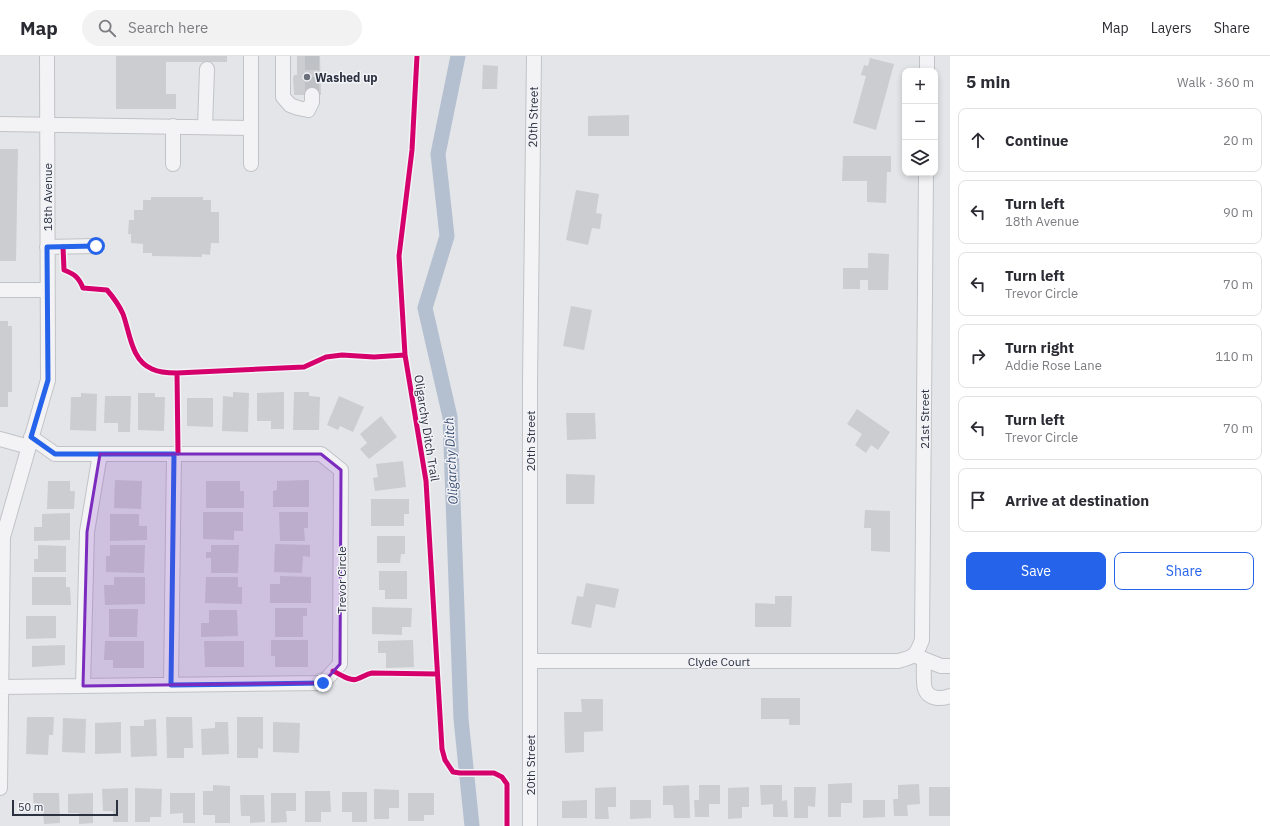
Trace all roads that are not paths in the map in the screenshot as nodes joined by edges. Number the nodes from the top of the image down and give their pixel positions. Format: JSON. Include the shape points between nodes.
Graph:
{"nodes":[{"id":1,"x":47,"y":56,"type":"edge"},
{"id":2,"x":251,"y":56,"type":"edge"},
{"id":3,"x":283,"y":56,"type":"edge"},
{"id":4,"x":534,"y":56,"type":"edge"},
{"id":5,"x":927,"y":56,"type":"edge"},
{"id":6,"x":927,"y":68,"type":"edge"},
{"id":7,"x":206,"y":69,"type":"dead end"},
{"id":8,"x":312,"y":95,"type":"tunnel mouth"},
{"id":9,"x":0,"y":124,"type":"edge"},
{"id":10,"x":47,"y":124,"type":"junction"},
{"id":11,"x":173,"y":126,"type":"junction"},
{"id":12,"x":205,"y":127,"type":"junction"},
{"id":13,"x":250,"y":128,"type":"junction"},
{"id":14,"x":173,"y":164,"type":"dead end"},
{"id":15,"x":251,"y":164,"type":"dead end"},
{"id":16,"x":926,"y":176,"type":"edge"},
{"id":17,"x":96,"y":246,"type":"dead end"},
{"id":18,"x":47,"y":247,"type":"junction"},
{"id":19,"x":0,"y":290,"type":"edge"},
{"id":20,"x":47,"y":290,"type":"junction"},
{"id":21,"x":0,"y":439,"type":"edge"},
{"id":22,"x":30,"y":442,"type":"junction"},
{"id":23,"x":100,"y":454,"type":"junction"},
{"id":24,"x":174,"y":454,"type":"junction"},
{"id":25,"x":2,"y":567,"type":"edge"},
{"id":26,"x":915,"y":658,"type":"junction"},
{"id":27,"x":530,"y":661,"type":"junction"},
{"id":28,"x":950,"y":666,"type":"edge"},
{"id":29,"x":171,"y":685,"type":"junction"},
{"id":30,"x":83,"y":686,"type":"junction"},
{"id":31,"x":1,"y":687,"type":"edge"},
{"id":32,"x":950,"y":696,"type":"edge"},
{"id":33,"x":0,"y":788,"type":"edge"},
{"id":34,"x":530,"y":826,"type":"edge"}],
"edges":[{"from":1,"to":10,"type":"street","name":"18th Avenue"},
{"from":2,"to":13,"type":"street"},
{"from":3,"to":8,"type":"street","via":[[283,97],[290,105],[308,110]]},
{"from":4,"to":27,"type":"street","name":"20th Street"},
{"from":5,"to":6,"type":"street"},
{"from":7,"to":12,"type":"street"},
{"from":9,"to":10,"type":"street"},
{"from":10,"to":11,"type":"street"},
{"from":10,"to":18,"type":"street","name":"18th Avenue"},
{"from":11,"to":12,"type":"street"},
{"from":11,"to":14,"type":"street"},
{"from":12,"to":13,"type":"street"},
{"from":13,"to":15,"type":"street"},
{"from":16,"to":26,"type":"street","name":"21st Street","via":[[922,640]]},
{"from":17,"to":18,"type":"street"},
{"from":18,"to":20,"type":"street","name":"18th Avenue"},
{"from":19,"to":20,"type":"street"},
{"from":20,"to":22,"type":"street","name":"18th Avenue","via":[[48,380]]},
{"from":21,"to":22,"type":"street","name":"Trevor Circle"},
{"from":22,"to":23,"type":"street","name":"Trevor Circle","via":[[55,454]]},
{"from":22,"to":25,"type":"street","name":"18th Avenue","via":[[3,537]]},
{"from":23,"to":24,"type":"street","name":"Trevor Circle"},
{"from":23,"to":30,"type":"street","via":[[87,532]]},
{"from":24,"to":29,"type":"street"},
{"from":24,"to":29,"type":"street","name":"Trevor Circle","via":[[322,454],[341,470],[340,664],[323,683]]},
{"from":25,"to":31,"type":"street","name":"18th Avenue"},
{"from":26,"to":27,"type":"street","name":"Clyde Court","via":[[898,661]]},
{"from":26,"to":28,"type":"street","via":[[941,666]]},
{"from":26,"to":32,"type":"street","via":[[925,689],[931,696],[942,699]]},
{"from":27,"to":34,"type":"street","name":"20th Street"},
{"from":29,"to":30,"type":"street","name":"Trevor Circle"},
{"from":30,"to":31,"type":"street","name":"Trevor Circle"},
{"from":31,"to":33,"type":"street","name":"18th Avenue"}]}
